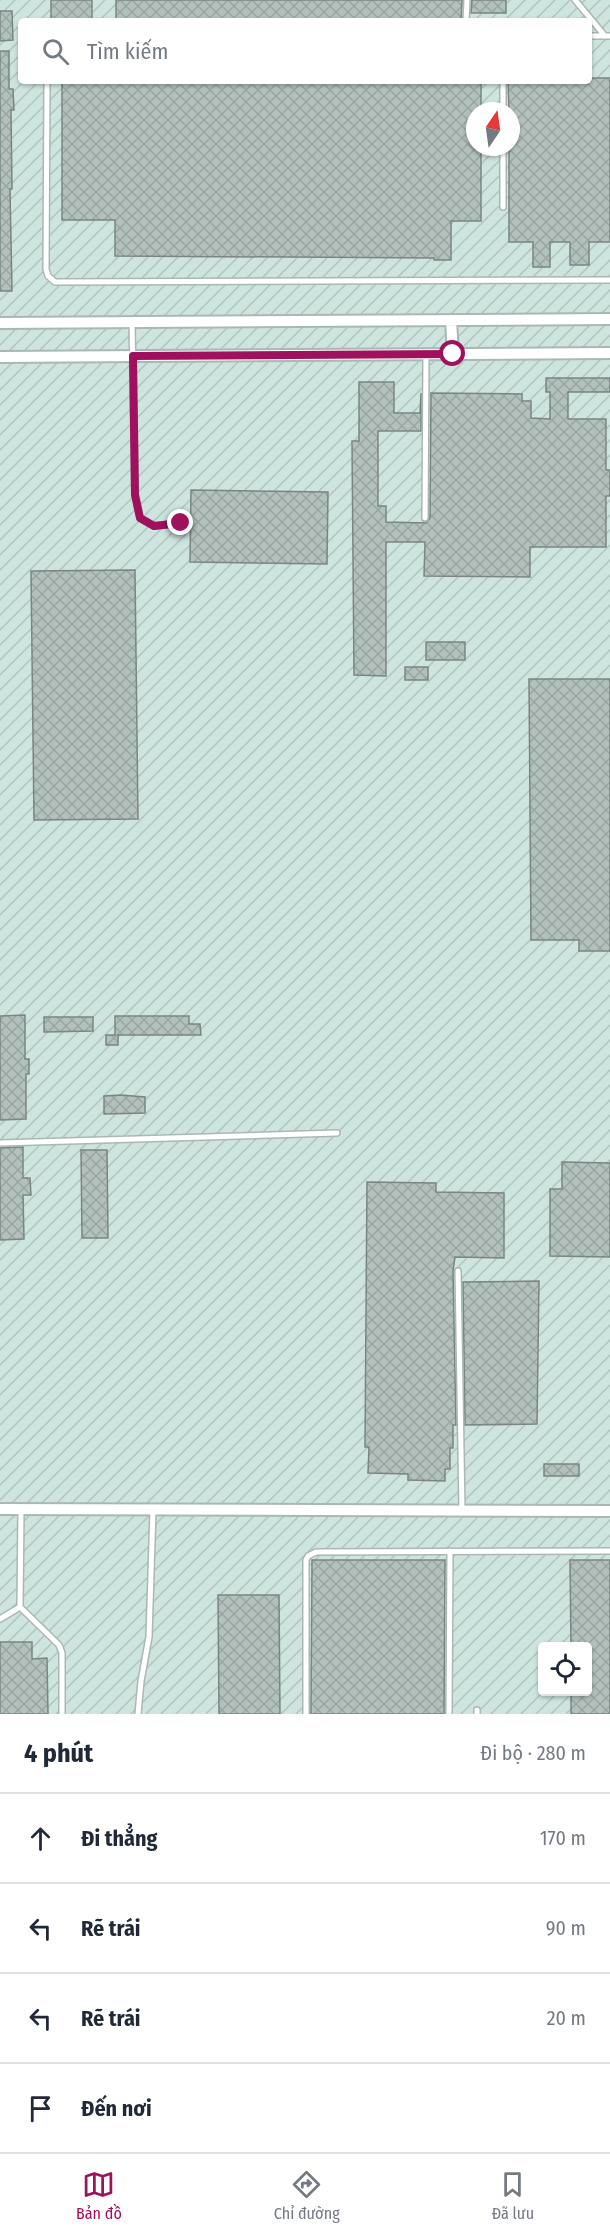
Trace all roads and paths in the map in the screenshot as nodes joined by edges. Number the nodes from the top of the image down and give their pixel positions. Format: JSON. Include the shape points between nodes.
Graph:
{"nodes":[{"id":1,"x":467,"y":0,"type":"edge"},
{"id":2,"x":575,"y":0,"type":"edge"},
{"id":3,"x":466,"y":18,"type":"edge"},
{"id":4,"x":591,"y":18,"type":"edge"},
{"id":5,"x":592,"y":19,"type":"edge"},
{"id":6,"x":607,"y":36,"type":"edge"},
{"id":7,"x":47,"y":84,"type":"edge"},
{"id":8,"x":503,"y":84,"type":"edge"},
{"id":9,"x":503,"y":102,"type":"edge"},
{"id":10,"x":503,"y":156,"type":"edge"},
{"id":11,"x":503,"y":207,"type":"dead end"},
{"id":12,"x":610,"y":280,"type":"edge"},
{"id":13,"x":610,"y":319,"type":"edge"},
{"id":14,"x":451,"y":320,"type":"junction"},
{"id":15,"x":132,"y":322,"type":"junction"},
{"id":16,"x":0,"y":323,"type":"edge"},
{"id":17,"x":610,"y":352,"type":"edge"},
{"id":18,"x":453,"y":354,"type":"junction"},
{"id":19,"x":426,"y":355,"type":"junction"},
{"id":20,"x":133,"y":356,"type":"junction"},
{"id":21,"x":0,"y":357,"type":"edge"},
{"id":22,"x":425,"y":518,"type":"dead end"},
{"id":23,"x":181,"y":523,"type":"dead end"},
{"id":24,"x":337,"y":1133,"type":"dead end"},
{"id":25,"x":0,"y":1143,"type":"edge"},
{"id":26,"x":458,"y":1271,"type":"dead end"},
{"id":27,"x":0,"y":1509,"type":"edge"},
{"id":28,"x":21,"y":1509,"type":"junction"},
{"id":29,"x":153,"y":1510,"type":"junction"},
{"id":30,"x":462,"y":1511,"type":"junction"},
{"id":31,"x":610,"y":1511,"type":"edge"},
{"id":32,"x":450,"y":1551,"type":"junction"},
{"id":33,"x":610,"y":1551,"type":"edge"},
{"id":34,"x":20,"y":1607,"type":"junction"},
{"id":35,"x":0,"y":1619,"type":"edge"},
{"id":36,"x":62,"y":1714,"type":"edge"},
{"id":37,"x":138,"y":1714,"type":"edge"},
{"id":38,"x":306,"y":1714,"type":"edge"},
{"id":39,"x":449,"y":1714,"type":"edge"}],
"edges":[{"from":1,"to":3,"type":"lane"},
{"from":2,"to":4,"type":"lane"},
{"from":5,"to":6,"type":"lane"},
{"from":7,"to":12,"type":"lane","via":[[46,268],[55,282]]},
{"from":8,"to":9,"type":"lane"},
{"from":10,"to":11,"type":"lane"},
{"from":13,"to":14,"type":"street"},
{"from":14,"to":15,"type":"street"},
{"from":14,"to":18,"type":"street"},
{"from":15,"to":16,"type":"street"},
{"from":15,"to":20,"type":"lane"},
{"from":17,"to":18,"type":"street"},
{"from":18,"to":19,"type":"street"},
{"from":19,"to":20,"type":"street"},
{"from":19,"to":22,"type":"lane"},
{"from":20,"to":21,"type":"street"},
{"from":20,"to":23,"type":"lane","via":[[135,495],[140,518],[154,526]]},
{"from":24,"to":25,"type":"lane"},
{"from":26,"to":30,"type":"lane"},
{"from":27,"to":28,"type":"street"},
{"from":28,"to":29,"type":"street"},
{"from":28,"to":34,"type":"lane"},
{"from":29,"to":30,"type":"street"},
{"from":29,"to":37,"type":"lane","via":[[149,1637]]},
{"from":30,"to":31,"type":"street"},
{"from":32,"to":33,"type":"lane"},
{"from":32,"to":38,"type":"lane","via":[[316,1552],[308,1556]]},
{"from":32,"to":39,"type":"lane"},
{"from":34,"to":35,"type":"lane"},
{"from":34,"to":36,"type":"lane","via":[[59,1645]]}]}
